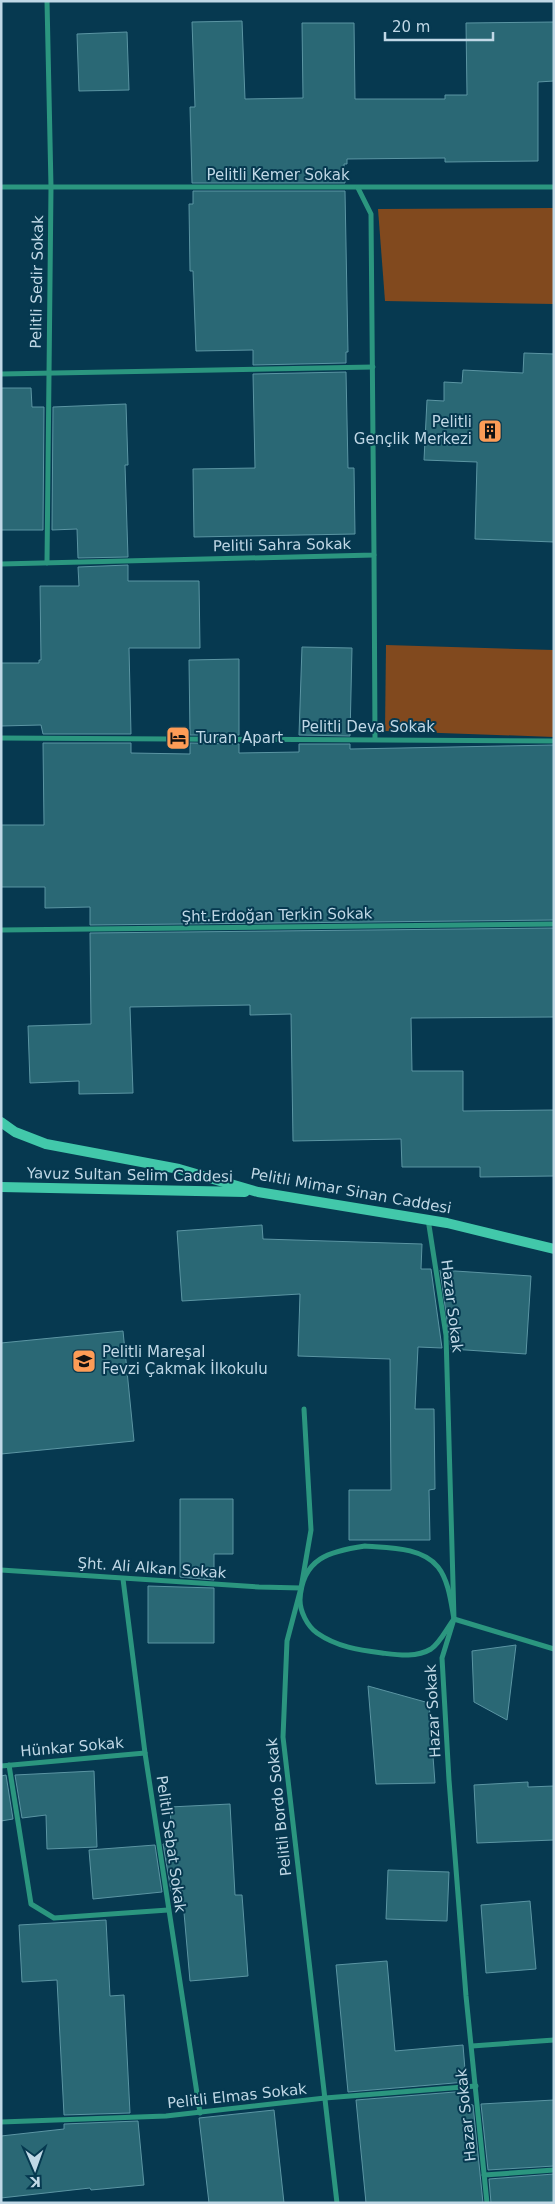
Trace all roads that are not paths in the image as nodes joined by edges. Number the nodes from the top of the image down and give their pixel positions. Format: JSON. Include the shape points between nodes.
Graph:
{"nodes":[{"id":1,"x":47,"y":1,"type":"edge"},
{"id":2,"x":1,"y":187,"type":"edge"},
{"id":3,"x":50,"y":187,"type":"junction"},
{"id":4,"x":554,"y":187,"type":"edge"},
{"id":5,"x":358,"y":188,"type":"junction"},
{"id":6,"x":373,"y":367,"type":"junction"},
{"id":7,"x":48,"y":373,"type":"junction"},
{"id":8,"x":1,"y":374,"type":"edge"},
{"id":9,"x":374,"y":555,"type":"junction"},
{"id":10,"x":47,"y":563,"type":"junction"},
{"id":11,"x":1,"y":564,"type":"edge"},
{"id":12,"x":1,"y":738,"type":"edge"},
{"id":13,"x":375,"y":739,"type":"junction"},
{"id":14,"x":554,"y":741,"type":"edge"},
{"id":15,"x":554,"y":924,"type":"edge"},
{"id":16,"x":1,"y":930,"type":"edge"},
{"id":17,"x":1,"y":1122,"type":"edge"},
{"id":18,"x":1,"y":1187,"type":"edge"},
{"id":19,"x":258,"y":1192,"type":"junction"},
{"id":20,"x":428,"y":1219,"type":"junction"},
{"id":21,"x":554,"y":1249,"type":"edge"},
{"id":22,"x":304,"y":1408,"type":"dead end"},
{"id":23,"x":1,"y":1570,"type":"edge"},
{"id":24,"x":123,"y":1578,"type":"junction"},
{"id":25,"x":301,"y":1588,"type":"junction"},
{"id":26,"x":454,"y":1619,"type":"junction"},
{"id":27,"x":554,"y":1649,"type":"edge"},
{"id":28,"x":146,"y":1753,"type":"junction"},
{"id":29,"x":9,"y":1765,"type":"junction"},
{"id":30,"x":1,"y":1766,"type":"edge"},
{"id":31,"x":168,"y":1910,"type":"junction"},
{"id":32,"x":554,"y":2040,"type":"edge"},
{"id":33,"x":472,"y":2046,"type":"junction"},
{"id":34,"x":476,"y":2086,"type":"junction"},
{"id":35,"x":325,"y":2098,"type":"junction"},
{"id":36,"x":200,"y":2113,"type":"junction"},
{"id":37,"x":1,"y":2122,"type":"edge"},
{"id":38,"x":554,"y":2170,"type":"edge"},
{"id":39,"x":484,"y":2175,"type":"junction"},
{"id":40,"x":337,"y":2203,"type":"edge"},
{"id":41,"x":486,"y":2203,"type":"edge"}],
"edges":[{"from":1,"to":3,"type":"street","name":"Pelitli Sedir Sokak"},
{"from":2,"to":3,"type":"street","name":"Pelitli Kemer Sokak"},
{"from":3,"to":5,"type":"street","name":"Pelitli Kemer Sokak"},
{"from":3,"to":7,"type":"street","name":"Pelitli Sedir Sokak"},
{"from":4,"to":5,"type":"street","name":"Pelitli Kemer Sokak"},
{"from":5,"to":6,"type":"street","via":[[371,214]]},
{"from":6,"to":7,"type":"street"},
{"from":6,"to":9,"type":"street"},
{"from":7,"to":8,"type":"street"},
{"from":7,"to":10,"type":"street","name":"Pelitli Sedir Sokak"},
{"from":9,"to":10,"type":"street","name":"Pelitli Sahra Sokak"},
{"from":9,"to":13,"type":"street"},
{"from":10,"to":11,"type":"street","name":"Pelitli Sahra Sokak"},
{"from":12,"to":13,"type":"street","name":"Pelitli Deva Sokak"},
{"from":13,"to":14,"type":"street","name":"Pelitli Deva Sokak"},
{"from":15,"to":16,"type":"street","name":"Şht.Erdoğan Terkin Sokak"},
{"from":17,"to":19,"type":"street","name":"Pelitli Mimar Sinan Caddesi","via":[[15,1132],[46,1144],[179,1169]]},
{"from":18,"to":19,"type":"street","name":"Yavuz Sultan Selim Caddesi"},
{"from":19,"to":20,"type":"street","name":"Pelitli Mimar Sinan Caddesi"},
{"from":20,"to":21,"type":"street","name":"Pelitli Mimar Sinan Caddesi"},
{"from":20,"to":26,"type":"street","name":"Hazar Sokak","via":[[446,1335]]},
{"from":22,"to":25,"type":"street","name":"Pelitli Bordo Sokak","via":[[311,1530]]},
{"from":23,"to":24,"type":"street","name":"Şht. Ali Alkan Sokak"},
{"from":24,"to":25,"type":"street","name":"Şht. Ali Alkan Sokak"},
{"from":24,"to":28,"type":"street","name":"Pelitli Sebat Sokak"},
{"from":25,"to":26,"type":"street","via":[[300,1607],[316,1632],[355,1650],[403,1656],[417,1654],[432,1649]]},
{"from":25,"to":26,"type":"street","via":[[305,1573],[316,1562],[337,1550],[366,1546],[405,1549],[438,1567]]},
{"from":25,"to":35,"type":"street","name":"Pelitli Bordo Sokak","via":[[287,1642],[283,1737]]},
{"from":26,"to":27,"type":"street"},
{"from":26,"to":33,"type":"street","name":"Hazar Sokak","via":[[442,1658]]},
{"from":28,"to":29,"type":"street","name":"Hünkar Sokak"},
{"from":28,"to":31,"type":"street","name":"Pelitli Sebat Sokak"},
{"from":29,"to":30,"type":"street","name":"Hünkar Sokak"},
{"from":29,"to":31,"type":"street","via":[[31,1904],[54,1918]]},
{"from":31,"to":36,"type":"street","name":"Pelitli Sebat Sokak"},
{"from":32,"to":33,"type":"street"},
{"from":33,"to":34,"type":"street","name":"Hazar Sokak"},
{"from":34,"to":35,"type":"street","name":"Pelitli Elmas Sokak"},
{"from":34,"to":39,"type":"street","name":"Hazar Sokak"},
{"from":35,"to":36,"type":"street","name":"Pelitli Elmas Sokak"},
{"from":35,"to":40,"type":"street","name":"Pelitli Bordo Sokak"},
{"from":36,"to":37,"type":"street","name":"Pelitli Elmas Sokak"},
{"from":38,"to":39,"type":"street"},
{"from":39,"to":41,"type":"street","name":"Hazar Sokak"}]}
